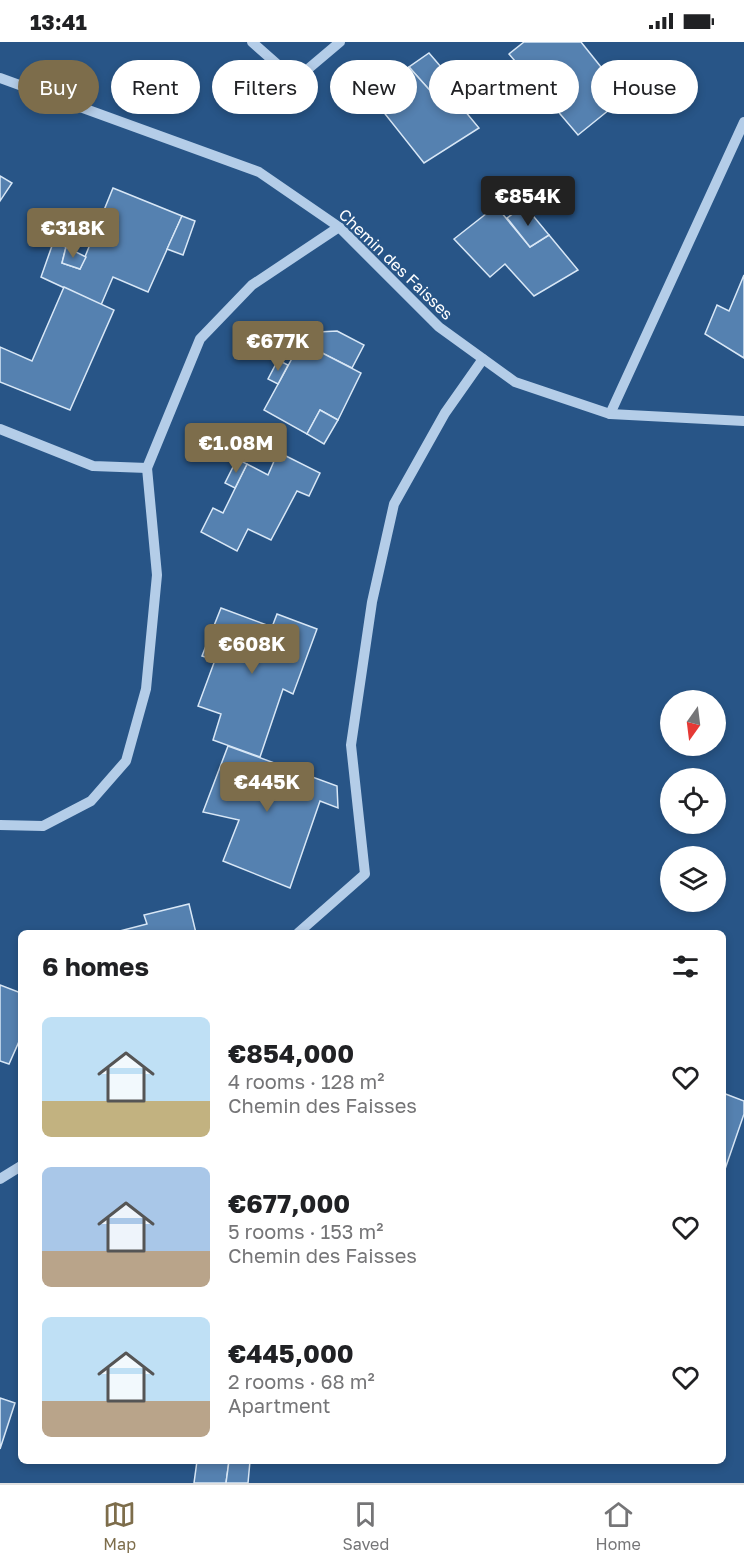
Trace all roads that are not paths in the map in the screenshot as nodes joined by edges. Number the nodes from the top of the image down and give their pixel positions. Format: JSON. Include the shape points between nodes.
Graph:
{"nodes":[{"id":1,"x":252,"y":42,"type":"edge"},
{"id":2,"x":340,"y":42,"type":"edge"},
{"id":3,"x":0,"y":78,"type":"edge"},
{"id":4,"x":744,"y":122,"type":"edge"},
{"id":5,"x":339,"y":227,"type":"junction"},
{"id":6,"x":483,"y":359,"type":"junction"},
{"id":7,"x":609,"y":414,"type":"junction"},
{"id":8,"x":744,"y":421,"type":"edge"},
{"id":9,"x":0,"y":429,"type":"edge"},
{"id":10,"x":147,"y":468,"type":"junction"},
{"id":11,"x":0,"y":825,"type":"edge"},
{"id":12,"x":301,"y":930,"type":"edge"},
{"id":13,"x":18,"y":1169,"type":"edge"},
{"id":14,"x":0,"y":1179,"type":"edge"}],
"edges":[{"from":1,"to":2,"type":"street","via":[[295,80]]},
{"from":3,"to":5,"type":"street","name":"Chemin des Faisses","via":[[259,172]]},
{"from":4,"to":7,"type":"street"},
{"from":5,"to":6,"type":"street","name":"Chemin des Faisses","via":[[439,327]]},
{"from":5,"to":10,"type":"street","via":[[252,285],[200,339]]},
{"from":6,"to":7,"type":"street","name":"Chemin des Faisses","via":[[515,381]]},
{"from":6,"to":12,"type":"street","via":[[445,413],[394,504],[374,591],[351,745],[365,874]]},
{"from":7,"to":8,"type":"street","name":"Chemin des Faisses"},
{"from":9,"to":10,"type":"street","via":[[93,466]]},
{"from":10,"to":11,"type":"street","via":[[157,575],[146,689],[126,761],[91,801],[43,826]]},
{"from":13,"to":14,"type":"street"}]}
